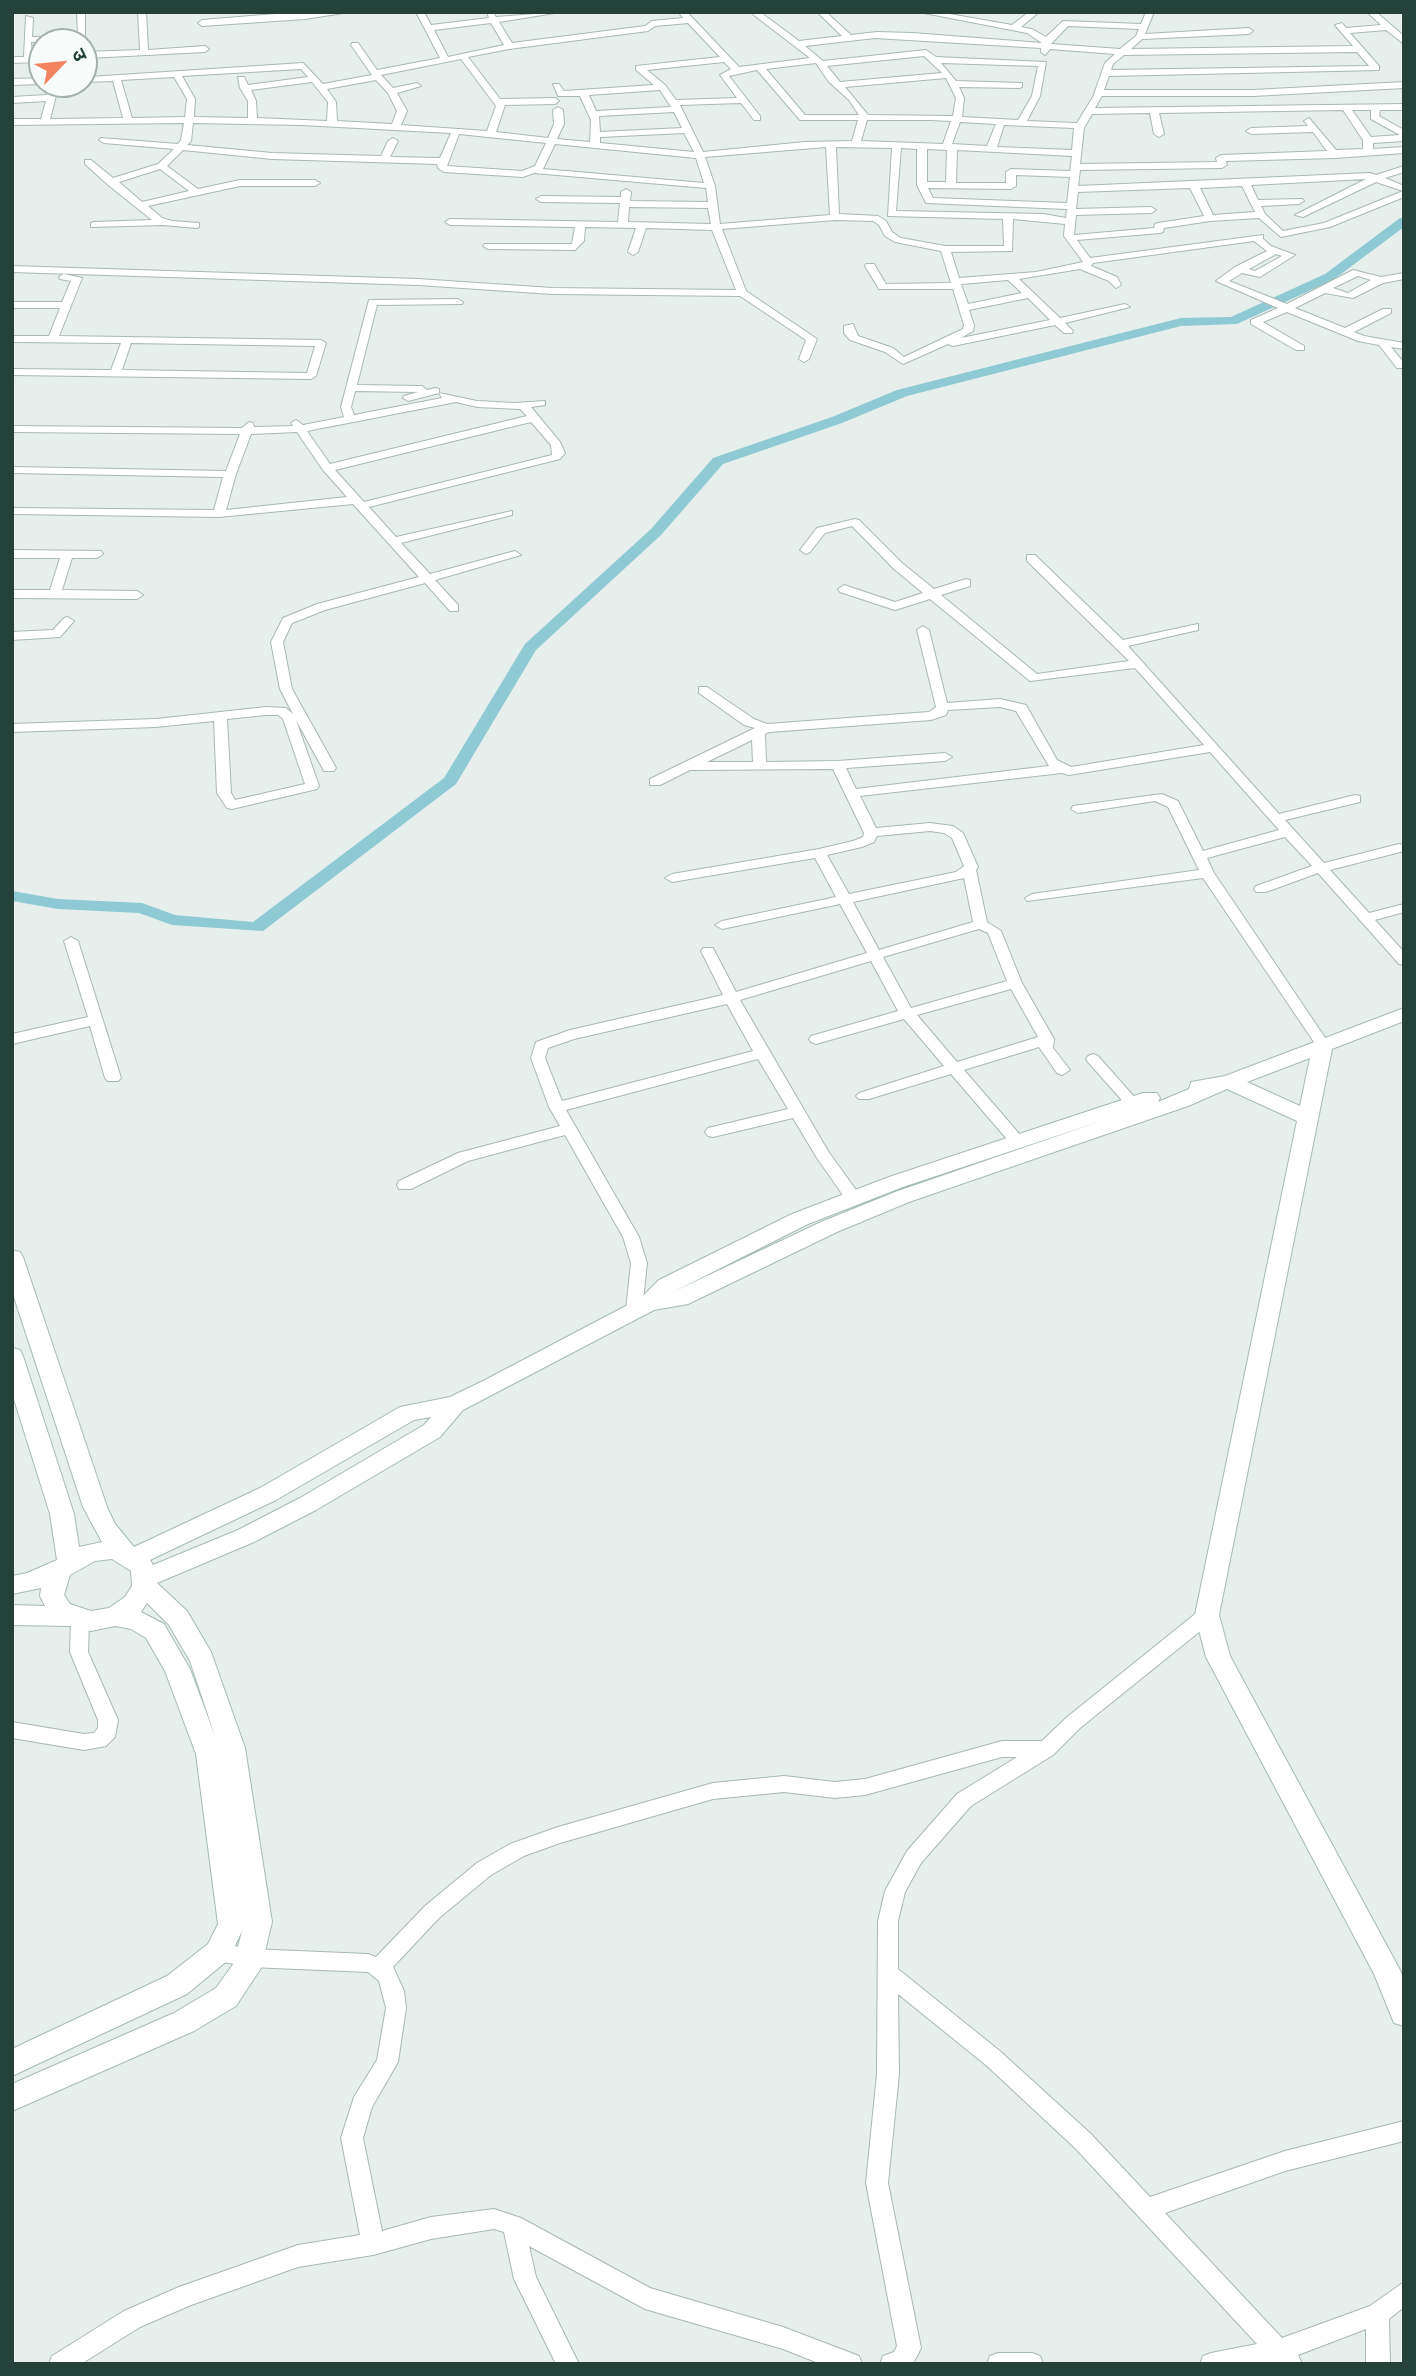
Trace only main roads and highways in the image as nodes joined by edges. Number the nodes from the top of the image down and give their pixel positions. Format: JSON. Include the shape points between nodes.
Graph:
{"nodes":[{"id":1,"x":1404,"y":1014,"type":"edge"},
{"id":2,"x":1323,"y":1045,"type":"junction"},
{"id":3,"x":1220,"y":1084,"type":"junction"},
{"id":4,"x":1307,"y":1117,"type":"junction"},
{"id":5,"x":12,"y":1257,"type":"edge"},
{"id":6,"x":641,"y":1307,"type":"junction"},
{"id":7,"x":12,"y":1356,"type":"edge"},
{"id":8,"x":455,"y":1404,"type":"junction"},
{"id":9,"x":65,"y":1565,"type":"junction"},
{"id":10,"x":136,"y":1569,"type":"junction"},
{"id":11,"x":12,"y":1585,"type":"edge"},
{"id":12,"x":12,"y":1615,"type":"edge"},
{"id":13,"x":115,"y":1616,"type":"junction"},
{"id":14,"x":75,"y":1618,"type":"junction"},
{"id":15,"x":1404,"y":2014,"type":"edge"},
{"id":16,"x":12,"y":2063,"type":"edge"},
{"id":17,"x":12,"y":2098,"type":"edge"}],
"edges":[{"from":1,"to":2,"type":"main road"},
{"from":2,"to":3,"type":"main road"},
{"from":2,"to":4,"type":"main road"},
{"from":3,"to":4,"type":"main road"},
{"from":3,"to":6,"type":"main road","via":[[902,1197],[828,1227],[680,1299]]},
{"from":3,"to":6,"type":"main road","via":[[1174,1090],[853,1197],[734,1248],[667,1284]]},
{"from":4,"to":15,"type":"main road","via":[[1207,1615],[1218,1657],[1386,1970]]},
{"from":5,"to":10,"type":"main road","via":[[95,1507],[105,1529]]},
{"from":6,"to":8,"type":"main road"},
{"from":7,"to":9,"type":"main road","via":[[62,1514]]},
{"from":8,"to":10,"type":"main road","via":[[408,1413]]},
{"from":8,"to":10,"type":"main road","via":[[432,1431],[308,1504],[246,1536]]},
{"from":9,"to":10,"type":"main road","via":[[102,1550]]},
{"from":9,"to":11,"type":"main road"},
{"from":9,"to":14,"type":"main road","via":[[52,1596],[61,1611]]},
{"from":10,"to":13,"type":"main road","via":[[134,1604]]},
{"from":10,"to":17,"type":"main road","via":[[178,1618],[202,1659],[232,1748],[258,1922],[250,1958],[226,1997],[184,2022]]},
{"from":12,"to":14,"type":"main road"},
{"from":13,"to":14,"type":"main road"},
{"from":13,"to":16,"type":"main road","via":[[137,1620],[155,1631],[177,1668],[209,1754],[232,1924],[218,1952],[177,1985]]}]}
